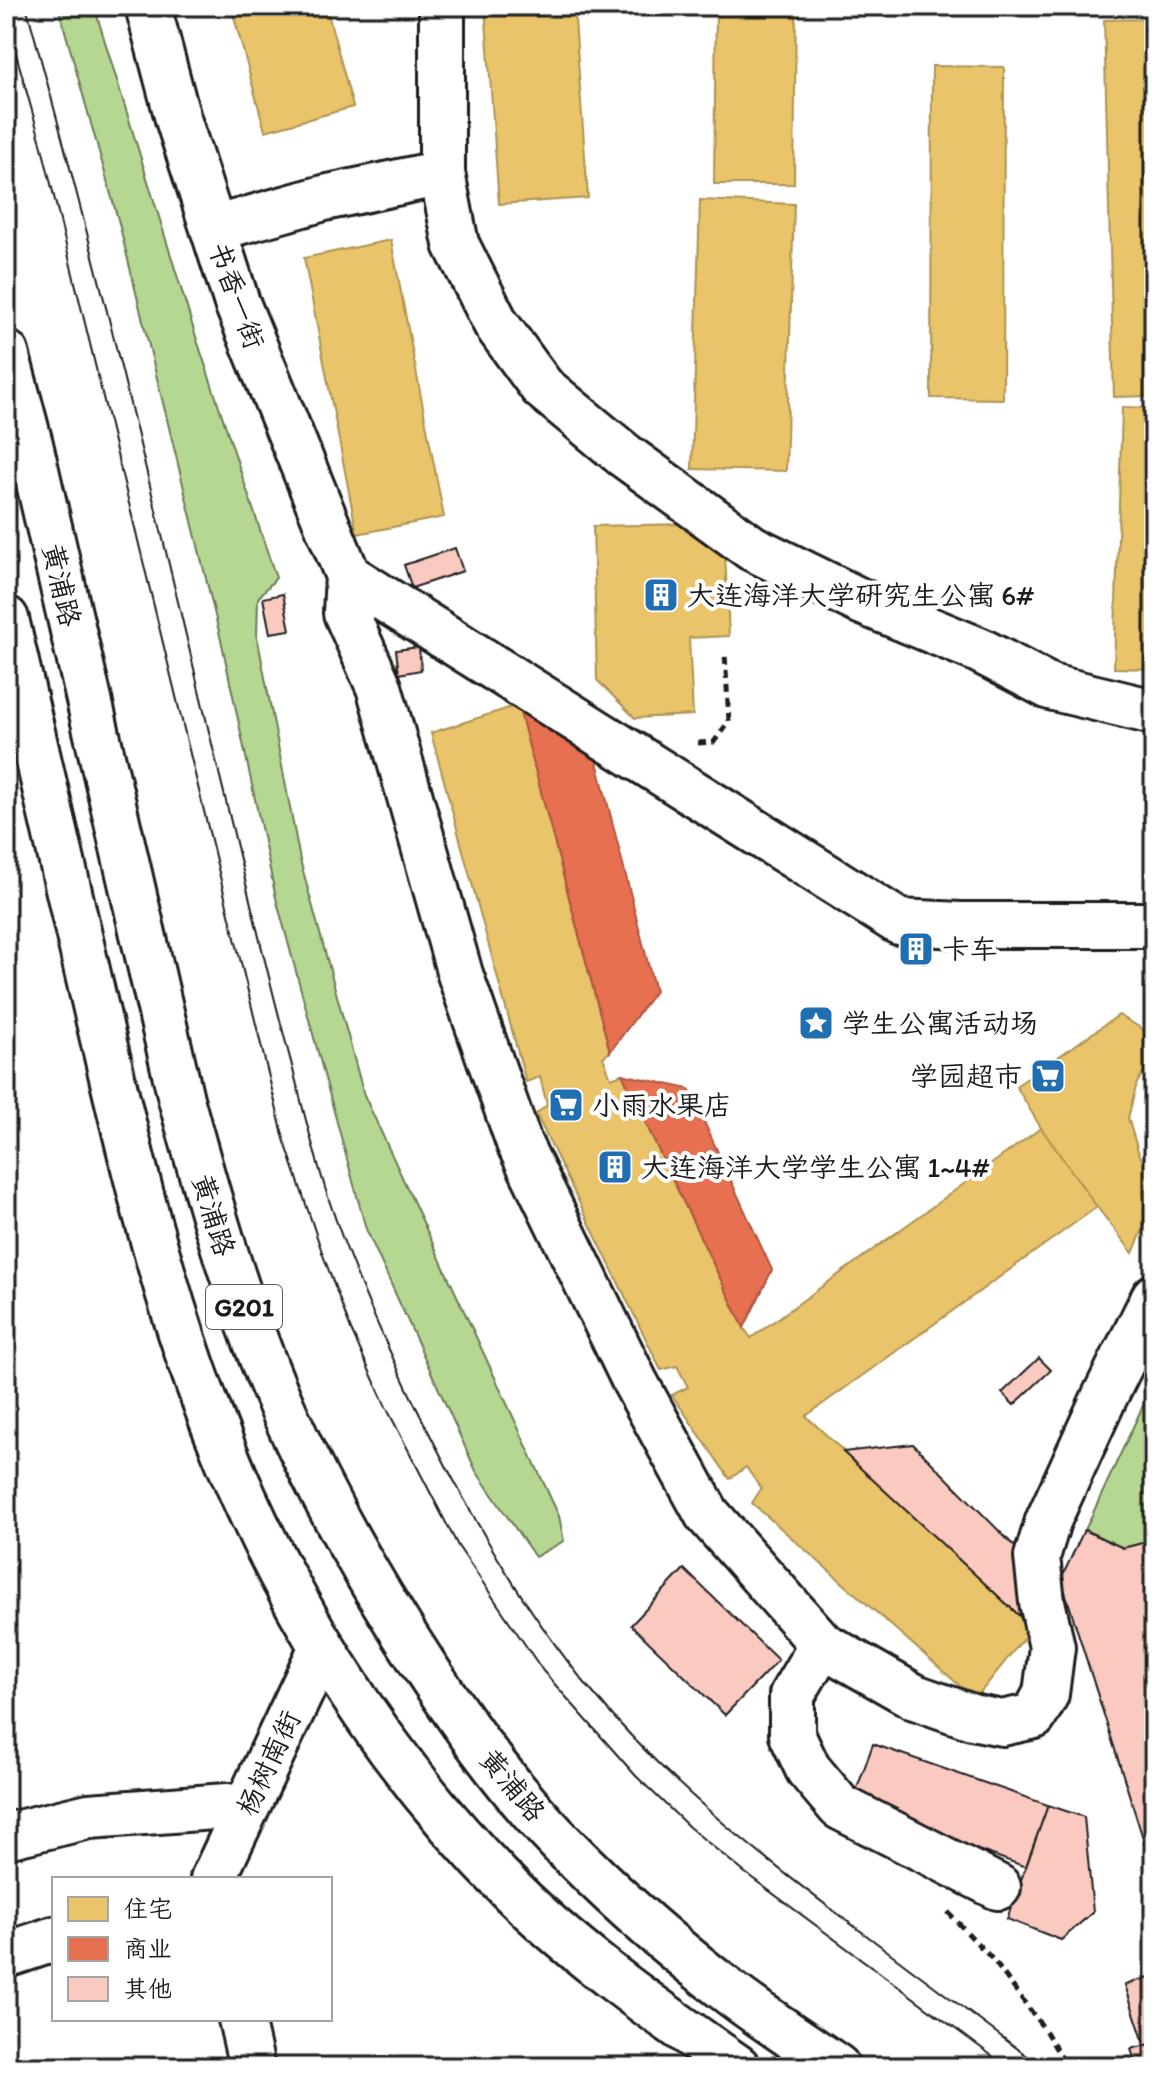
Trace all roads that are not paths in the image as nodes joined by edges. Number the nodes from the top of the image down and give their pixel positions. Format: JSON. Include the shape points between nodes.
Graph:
{"nodes":[{"id":1,"x":148,"y":6,"type":"edge"},
{"id":2,"x":442,"y":6,"type":"edge"},
{"id":3,"x":442,"y":173,"type":"junction"},
{"id":4,"x":213,"y":229,"type":"junction"},
{"id":5,"x":6,"y":353,"type":"edge"},
{"id":6,"x":348,"y":576,"type":"junction"},
{"id":7,"x":6,"y":619,"type":"edge"},
{"id":8,"x":1154,"y":712,"type":"edge"},
{"id":9,"x":1154,"y":925,"type":"edge"},
{"id":10,"x":1154,"y":1297,"type":"edge"},
{"id":11,"x":822,"y":1644,"type":"junction"},
{"id":12,"x":322,"y":1647,"type":"junction"},
{"id":13,"x":227,"y":1806,"type":"dead end"},
{"id":14,"x":6,"y":1836,"type":"edge"},
{"id":15,"x":214,"y":1877,"type":"edge"},
{"id":16,"x":998,"y":1887,"type":"dead end"},
{"id":17,"x":52,"y":1940,"type":"edge"},
{"id":18,"x":6,"y":1955,"type":"edge"},
{"id":19,"x":241,"y":2021,"type":"edge"},
{"id":20,"x":252,"y":2067,"type":"edge"},
{"id":21,"x":737,"y":2067,"type":"edge"},
{"id":22,"x":837,"y":2067,"type":"edge"}],
"edges":[{"from":1,"to":4,"type":"main road","name":"书香一街"},
{"from":2,"to":3,"type":"main road"},
{"from":3,"to":4,"type":"main road"},
{"from":3,"to":8,"type":"main road","via":[[456,244],[496,324],[542,387],[624,455],[752,548],[860,601],[979,650],[1050,687]]},
{"from":4,"to":6,"type":"main road","name":"书香一街","via":[[237,303]]},
{"from":5,"to":22,"type":"main road","name":"黄浦路","number":"G201","via":[[181,1099],[254,1336],[317,1483],[397,1625],[459,1719],[517,1793],[577,1859],[652,1928],[729,1992]]},
{"from":6,"to":9,"type":"main road","via":[[899,922]]},
{"from":6,"to":11,"type":"main road","via":[[346,613],[379,687],[460,974],[519,1143],[635,1382],[707,1514]]},
{"from":7,"to":12,"type":"main road","number":"G201","via":[[121,1114],[181,1332],[245,1498],[288,1590]]},
{"from":10,"to":11,"type":"main road","via":[[1048,1521],[1037,1557],[1052,1647],[1046,1694],[1034,1716],[1002,1723],[972,1717],[915,1697]]},
{"from":11,"to":16,"type":"main road","via":[[792,1695],[792,1735],[808,1769],[840,1807]]},
{"from":12,"to":15,"type":"main road","name":"杨树南街"},
{"from":12,"to":21,"type":"main road","number":"G201","via":[[400,1763],[510,1889],[621,1984]]},
{"from":13,"to":14,"type":"main road","via":[[89,1816]]},
{"from":17,"to":18,"type":"main road"},
{"from":19,"to":20,"type":"main road"}]}
